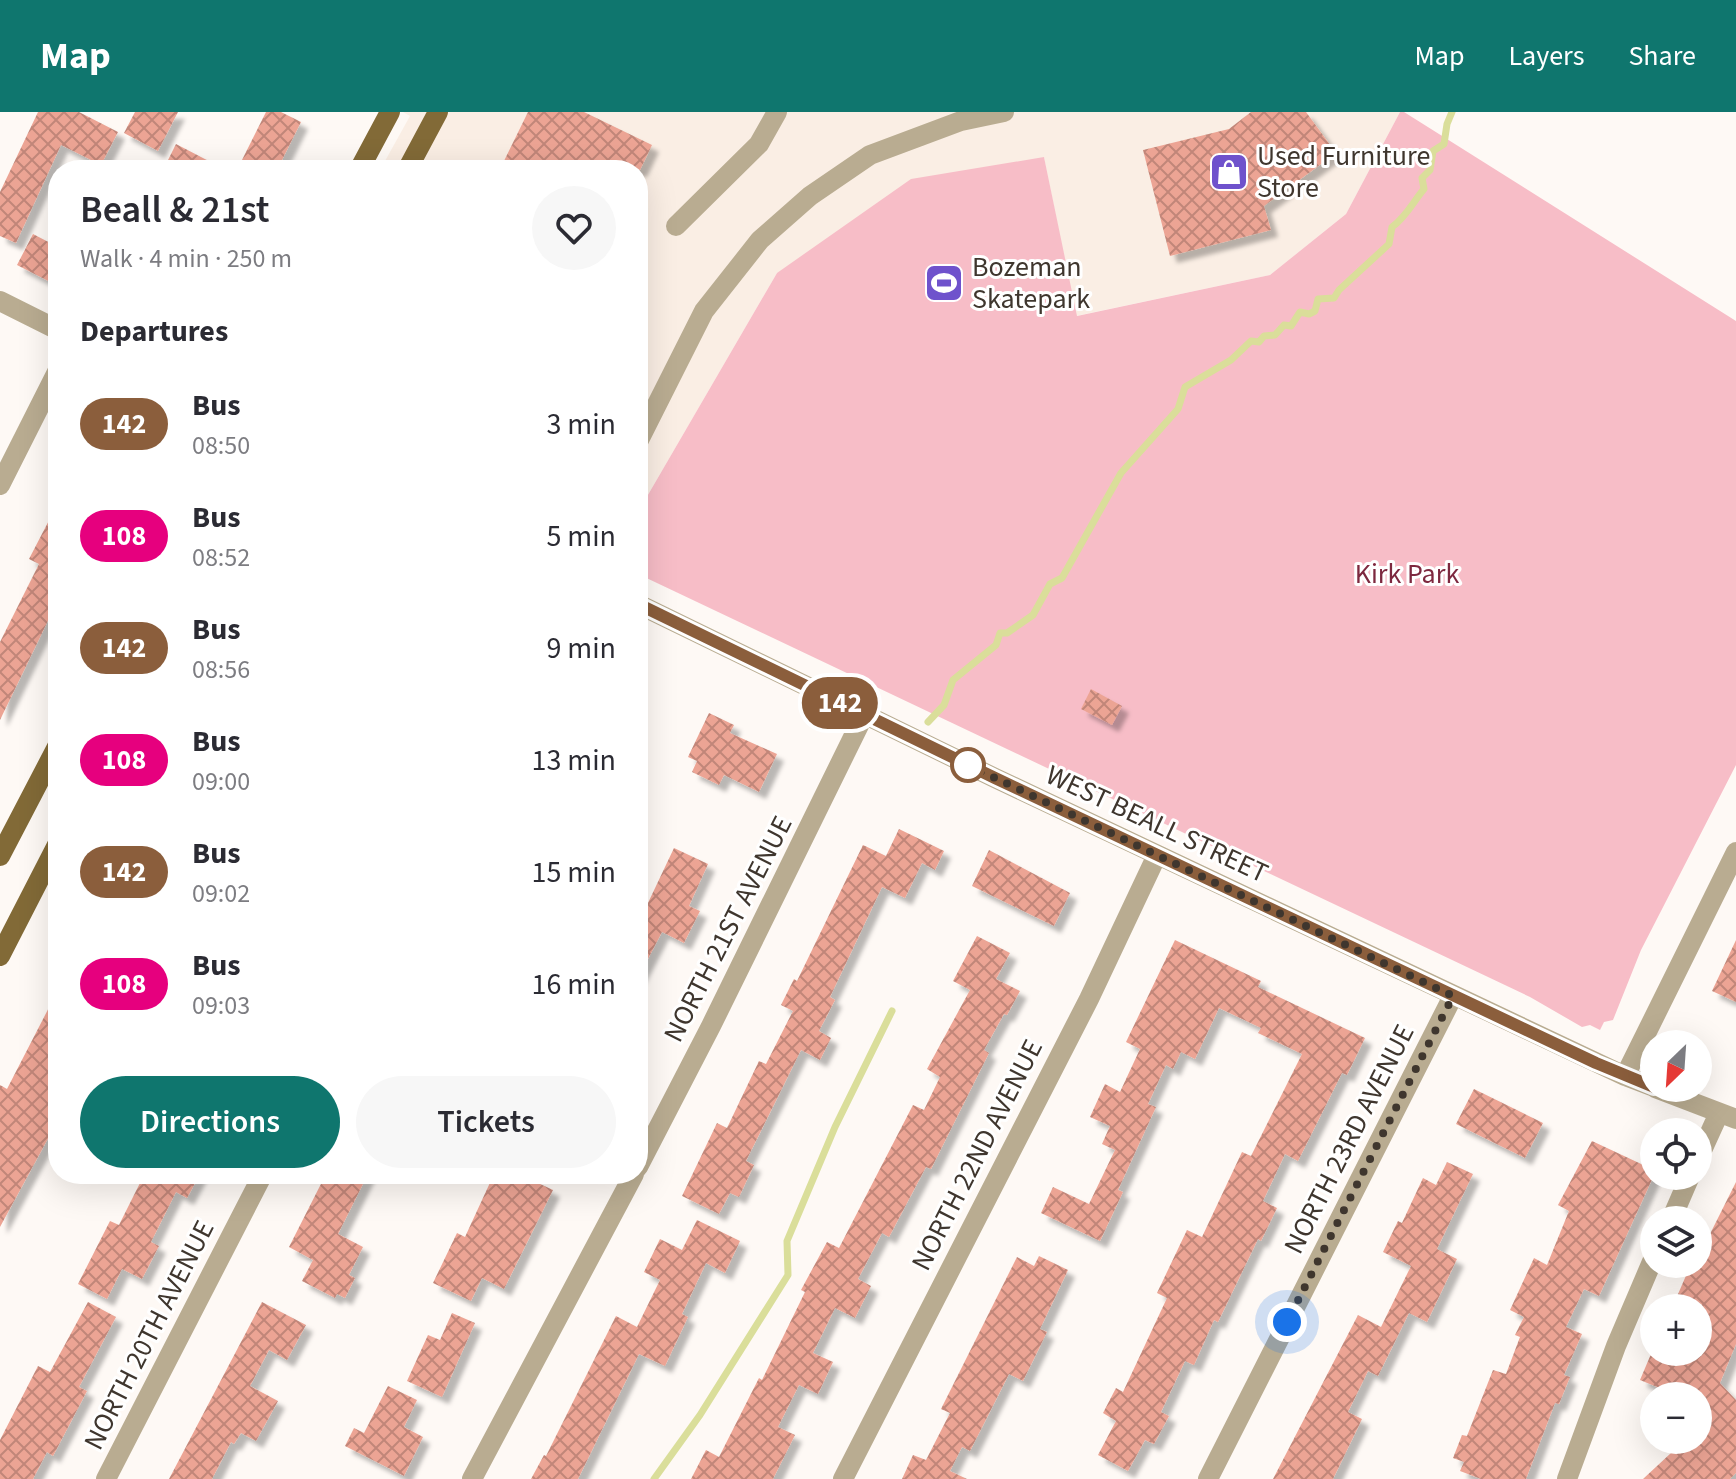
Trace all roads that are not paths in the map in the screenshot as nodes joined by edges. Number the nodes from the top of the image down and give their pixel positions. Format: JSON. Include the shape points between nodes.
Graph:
{"nodes":[{"id":1,"x":390,"y":112,"type":"edge"},
{"id":2,"x":438,"y":112,"type":"edge"},
{"id":3,"x":777,"y":112,"type":"edge"},
{"id":4,"x":1004,"y":112,"type":"edge"},
{"id":5,"x":364,"y":160,"type":"edge"},
{"id":6,"x":412,"y":160,"type":"edge"},
{"id":7,"x":676,"y":226,"type":"dead end"},
{"id":8,"x":0,"y":301,"type":"edge"},
{"id":9,"x":48,"y":325,"type":"edge"},
{"id":10,"x":48,"y":390,"type":"edge"},
{"id":11,"x":648,"y":422,"type":"edge"},
{"id":12,"x":0,"y":485,"type":"edge"},
{"id":13,"x":648,"y":609,"type":"edge"},
{"id":14,"x":864,"y":715,"type":"junction"},
{"id":15,"x":48,"y":764,"type":"edge"},
{"id":16,"x":1736,"y":852,"type":"edge"},
{"id":17,"x":1157,"y":855,"type":"junction"},
{"id":18,"x":0,"y":856,"type":"edge"},
{"id":19,"x":48,"y":862,"type":"edge"},
{"id":20,"x":0,"y":956,"type":"edge"},
{"id":21,"x":1453,"y":996,"type":"junction"},
{"id":22,"x":1625,"y":1076,"type":"junction"},
{"id":23,"x":1640,"y":1082,"type":"edge"},
{"id":24,"x":1692,"y":1102,"type":"edge"},
{"id":25,"x":1728,"y":1116,"type":"edge"},
{"id":26,"x":1712,"y":1139,"type":"edge"},
{"id":27,"x":648,"y":1148,"type":"edge"},
{"id":28,"x":258,"y":1184,"type":"edge"},
{"id":29,"x":629,"y":1184,"type":"edge"},
{"id":30,"x":1645,"y":1278,"type":"edge"},
{"id":31,"x":106,"y":1479,"type":"edge"},
{"id":32,"x":472,"y":1479,"type":"edge"},
{"id":33,"x":843,"y":1479,"type":"edge"},
{"id":34,"x":1208,"y":1479,"type":"edge"},
{"id":35,"x":1567,"y":1479,"type":"edge"}],
"edges":[{"from":1,"to":5,"type":"main road"},
{"from":2,"to":6,"type":"main road"},
{"from":3,"to":7,"type":"street","via":[[759,144]]},
{"from":4,"to":11,"type":"street","via":[[961,121],[870,155],[810,196],[760,240],[704,311]]},
{"from":8,"to":9,"type":"street"},
{"from":10,"to":12,"type":"street"},
{"from":13,"to":14,"type":"street","name":"WEST BEALL STREET"},
{"from":14,"to":17,"type":"street","name":"WEST BEALL STREET"},
{"from":14,"to":27,"type":"street","name":"NORTH 21ST AVENUE"},
{"from":15,"to":18,"type":"main road"},
{"from":16,"to":22,"type":"street"},
{"from":17,"to":21,"type":"street","name":"WEST BEALL STREET"},
{"from":17,"to":33,"type":"street","name":"NORTH 22ND AVENUE"},
{"from":19,"to":20,"type":"main road"},
{"from":21,"to":22,"type":"street","name":"WEST BEALL STREET"},
{"from":21,"to":34,"type":"street","name":"NORTH 23RD AVENUE"},
{"from":22,"to":23,"type":"street","name":"WEST BEALL STREET"},
{"from":24,"to":25,"type":"street","name":"WEST BEALL STREET"},
{"from":25,"to":26,"type":"street"},
{"from":28,"to":31,"type":"street","name":"NORTH 20TH AVENUE"},
{"from":29,"to":32,"type":"street"},
{"from":30,"to":35,"type":"street"}]}
